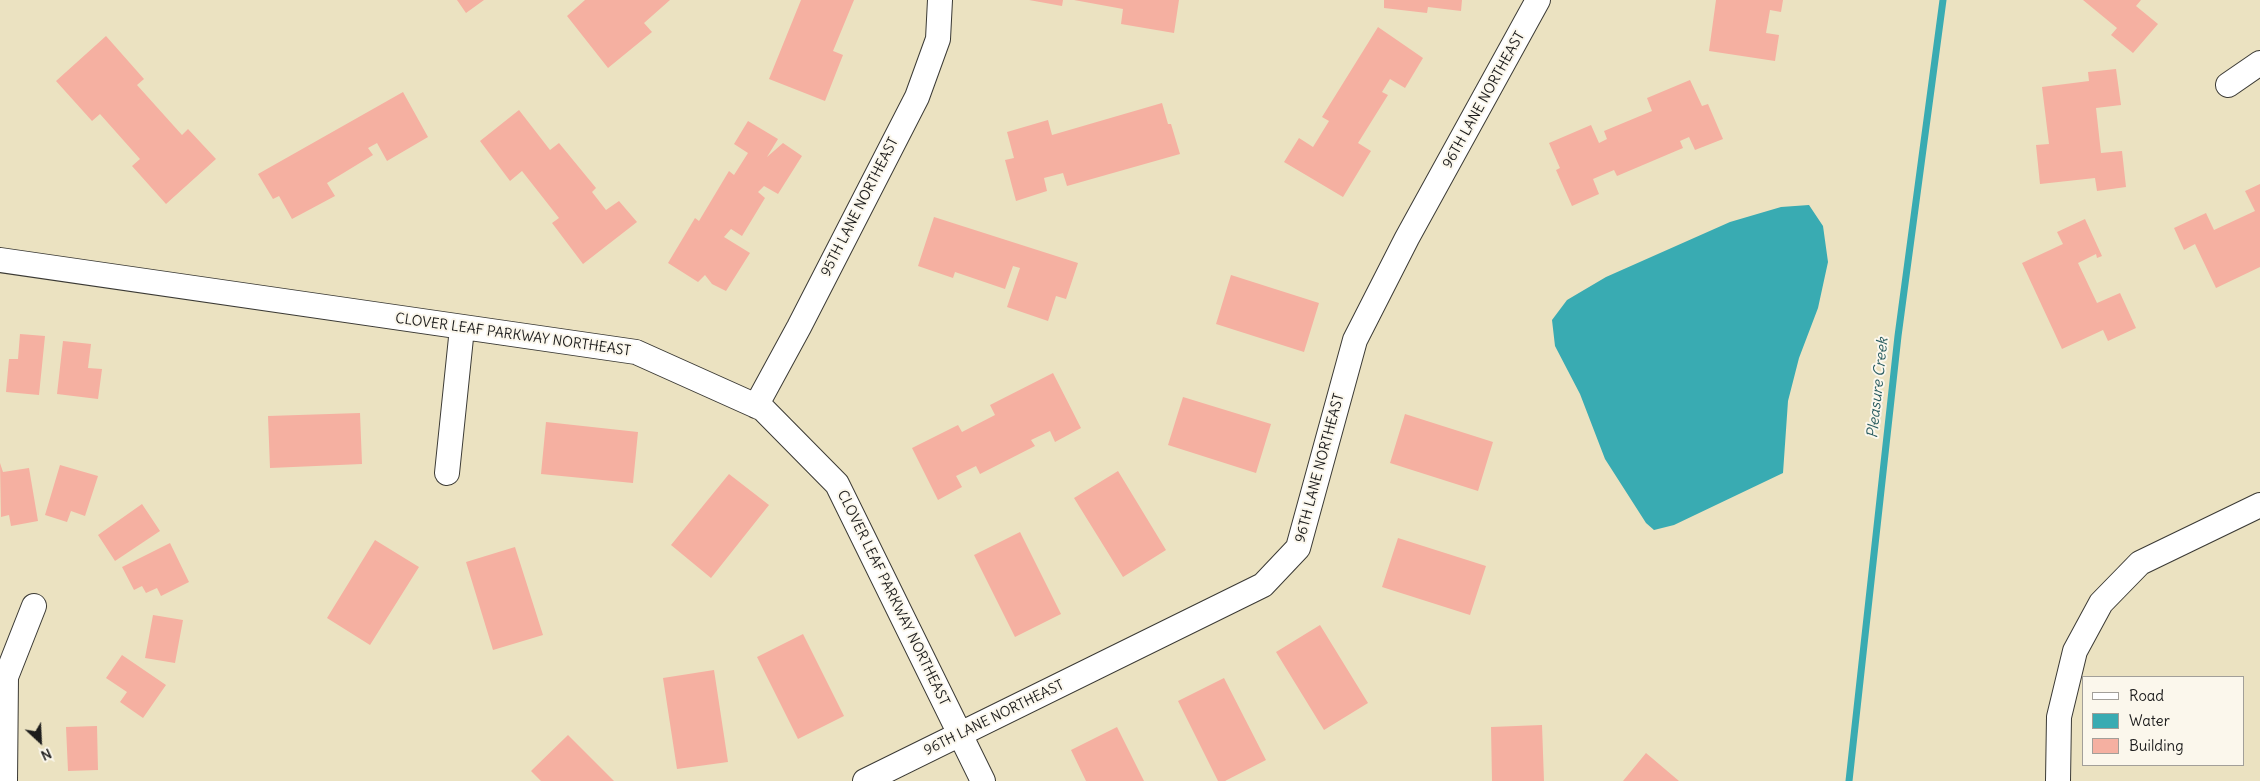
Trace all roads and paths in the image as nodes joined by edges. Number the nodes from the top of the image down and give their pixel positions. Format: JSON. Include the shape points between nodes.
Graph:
{"nodes":[{"id":1,"x":940,"y":0,"type":"edge"},
{"id":2,"x":1538,"y":0,"type":"edge"},
{"id":3,"x":2260,"y":63,"type":"edge"},
{"id":4,"x":2228,"y":85,"type":"dead end"},
{"id":5,"x":0,"y":260,"type":"edge"},
{"id":6,"x":462,"y":328,"type":"junction"},
{"id":7,"x":756,"y":406,"type":"junction"},
{"id":8,"x":447,"y":473,"type":"dead end"},
{"id":9,"x":2260,"y":505,"type":"edge"},
{"id":10,"x":34,"y":606,"type":"dead end"},
{"id":11,"x":960,"y":735,"type":"junction"},
{"id":12,"x":5,"y":781,"type":"edge"},
{"id":13,"x":865,"y":781,"type":"edge"},
{"id":14,"x":982,"y":781,"type":"edge"},
{"id":15,"x":2058,"y":781,"type":"edge"}],
"edges":[{"from":1,"to":7,"type":"street","name":"95TH LANE NORTHEAST","via":[[938,38],[917,97]]},
{"from":2,"to":11,"type":"street","name":"96TH LANE NORTHEAST","via":[[1407,238],[1355,340],[1298,548],[1263,585]]},
{"from":3,"to":4,"type":"street"},
{"from":5,"to":6,"type":"street","name":"CLOVER LEAF PARKWAY NORTHEAST"},
{"from":6,"to":7,"type":"street","name":"CLOVER LEAF PARKWAY NORTHEAST","via":[[636,352]]},
{"from":6,"to":8,"type":"street"},
{"from":7,"to":11,"type":"street","name":"CLOVER LEAF PARKWAY NORTHEAST","via":[[763,409],[837,484]]},
{"from":9,"to":15,"type":"street","via":[[2140,564],[2101,602],[2075,650],[2061,707]]},
{"from":10,"to":12,"type":"street","via":[[6,677]]},
{"from":11,"to":13,"type":"street","name":"96TH LANE NORTHEAST"},
{"from":11,"to":14,"type":"street","name":"CLOVER LEAF PARKWAY NORTHEAST"}]}
